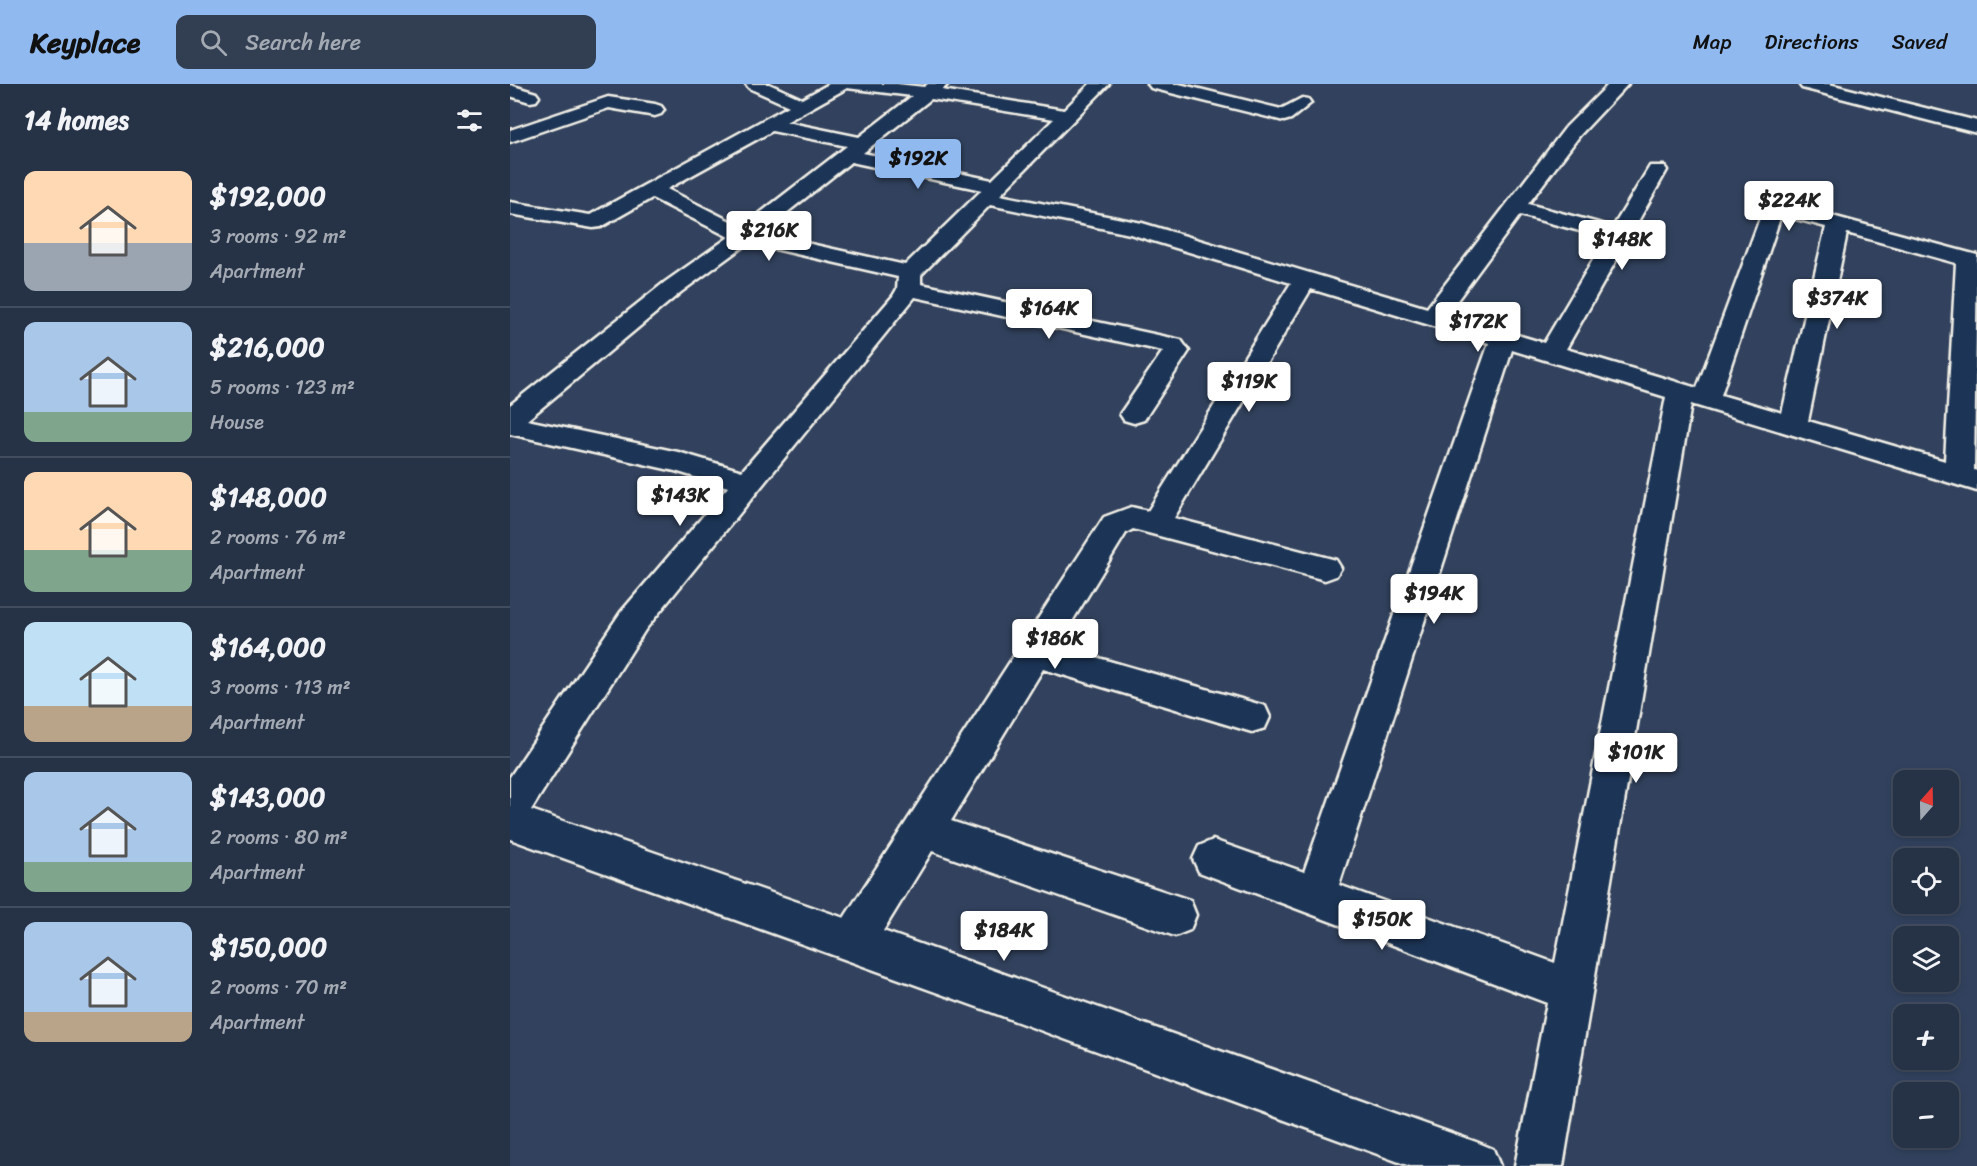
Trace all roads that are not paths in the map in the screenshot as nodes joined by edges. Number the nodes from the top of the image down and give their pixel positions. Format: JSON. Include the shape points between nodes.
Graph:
{"nodes":[{"id":1,"x":755,"y":84,"type":"edge"},
{"id":2,"x":842,"y":84,"type":"edge"},
{"id":3,"x":852,"y":84,"type":"edge"},
{"id":4,"x":1100,"y":84,"type":"edge"},
{"id":5,"x":1157,"y":84,"type":"edge"},
{"id":6,"x":1619,"y":84,"type":"edge"},
{"id":7,"x":1808,"y":84,"type":"edge"},
{"id":8,"x":1834,"y":84,"type":"edge"},
{"id":9,"x":934,"y":88,"type":"edge"},
{"id":10,"x":510,"y":90,"type":"edge"},
{"id":11,"x":530,"y":97,"type":"dead end"},
{"id":12,"x":1302,"y":103,"type":"dead end"},
{"id":13,"x":803,"y":106,"type":"junction"},
{"id":14,"x":656,"y":110,"type":"dead end"},
{"id":15,"x":1068,"y":116,"type":"junction"},
{"id":16,"x":1977,"y":120,"type":"edge"},
{"id":17,"x":771,"y":125,"type":"junction"},
{"id":18,"x":1977,"y":127,"type":"edge"},
{"id":19,"x":510,"y":136,"type":"edge"},
{"id":20,"x":855,"y":150,"type":"junction"},
{"id":21,"x":1657,"y":170,"type":"dead end"},
{"id":22,"x":651,"y":189,"type":"junction"},
{"id":23,"x":991,"y":193,"type":"junction"},
{"id":24,"x":1515,"y":207,"type":"junction"},
{"id":25,"x":510,"y":208,"type":"edge"},
{"id":26,"x":1838,"y":224,"type":"junction"},
{"id":27,"x":1619,"y":235,"type":"junction"},
{"id":28,"x":744,"y":236,"type":"junction"},
{"id":29,"x":1972,"y":261,"type":"edge"},
{"id":30,"x":1305,"y":279,"type":"junction"},
{"id":31,"x":910,"y":281,"type":"junction"},
{"id":32,"x":1432,"y":317,"type":"junction"},
{"id":33,"x":1503,"y":338,"type":"junction"},
{"id":34,"x":1551,"y":353,"type":"junction"},
{"id":35,"x":1693,"y":395,"type":"junction"},
{"id":36,"x":1134,"y":414,"type":"dead end"},
{"id":37,"x":510,"y":418,"type":"edge"},
{"id":38,"x":510,"y":425,"type":"edge"},
{"id":39,"x":1793,"y":426,"type":"junction"},
{"id":40,"x":1968,"y":478,"type":"edge"},
{"id":41,"x":748,"y":483,"type":"junction"},
{"id":42,"x":1155,"y":525,"type":"junction"},
{"id":43,"x":1324,"y":568,"type":"dead end"},
{"id":44,"x":1034,"y":653,"type":"junction"},
{"id":45,"x":1252,"y":717,"type":"dead end"},
{"id":46,"x":510,"y":809,"type":"edge"},
{"id":47,"x":510,"y":821,"type":"edge"},
{"id":48,"x":923,"y":830,"type":"junction"},
{"id":49,"x":1213,"y":859,"type":"dead end"},
{"id":50,"x":1316,"y":895,"type":"junction"},
{"id":51,"x":1175,"y":915,"type":"dead end"},
{"id":52,"x":853,"y":942,"type":"junction"},
{"id":53,"x":1570,"y":990,"type":"junction"},
{"id":54,"x":1476,"y":1166,"type":"edge"},
{"id":55,"x":1539,"y":1166,"type":"edge"}],
"edges":[{"from":1,"to":13,"type":"street"},
{"from":2,"to":13,"type":"street"},
{"from":3,"to":9,"type":"street"},
{"from":4,"to":15,"type":"street"},
{"from":5,"to":12,"type":"street","via":[[1284,116]]},
{"from":6,"to":24,"type":"street","via":[[1573,130]]},
{"from":7,"to":18,"type":"street"},
{"from":8,"to":16,"type":"street"},
{"from":9,"to":15,"type":"street"},
{"from":9,"to":20,"type":"street"},
{"from":10,"to":11,"type":"street"},
{"from":13,"to":17,"type":"street"},
{"from":14,"to":19,"type":"street","via":[[608,102]]},
{"from":15,"to":23,"type":"street"},
{"from":17,"to":20,"type":"street"},
{"from":17,"to":22,"type":"street"},
{"from":20,"to":23,"type":"street"},
{"from":20,"to":28,"type":"street"},
{"from":21,"to":27,"type":"street"},
{"from":22,"to":25,"type":"street","via":[[593,222]]},
{"from":22,"to":28,"type":"street"},
{"from":23,"to":30,"type":"street","via":[[1134,228]]},
{"from":23,"to":31,"type":"street"},
{"from":24,"to":27,"type":"street"},
{"from":24,"to":32,"type":"street"},
{"from":26,"to":29,"type":"street"},
{"from":26,"to":35,"type":"street","via":[[1773,206]]},
{"from":26,"to":39,"type":"street"},
{"from":27,"to":34,"type":"street"},
{"from":28,"to":31,"type":"street"},
{"from":28,"to":37,"type":"street","via":[[673,286]]},
{"from":29,"to":40,"type":"street"},
{"from":30,"to":32,"type":"street"},
{"from":30,"to":42,"type":"street"},
{"from":31,"to":36,"type":"street","via":[[1172,345],[1176,351]]},
{"from":31,"to":41,"type":"street"},
{"from":32,"to":33,"type":"street"},
{"from":33,"to":34,"type":"street"},
{"from":33,"to":50,"type":"street"},
{"from":34,"to":35,"type":"street"},
{"from":35,"to":39,"type":"street"},
{"from":35,"to":53,"type":"street"},
{"from":38,"to":41,"type":"street","via":[[678,462]]},
{"from":39,"to":40,"type":"street"},
{"from":41,"to":46,"type":"street","via":[[633,621]]},
{"from":42,"to":43,"type":"street"},
{"from":42,"to":44,"type":"street","via":[[1131,518],[1115,525]]},
{"from":44,"to":45,"type":"street"},
{"from":44,"to":48,"type":"street"},
{"from":47,"to":52,"type":"street"},
{"from":48,"to":51,"type":"street"},
{"from":48,"to":52,"type":"street"},
{"from":49,"to":50,"type":"street"},
{"from":50,"to":53,"type":"street"},
{"from":52,"to":54,"type":"street"},
{"from":53,"to":55,"type":"street"}]}
